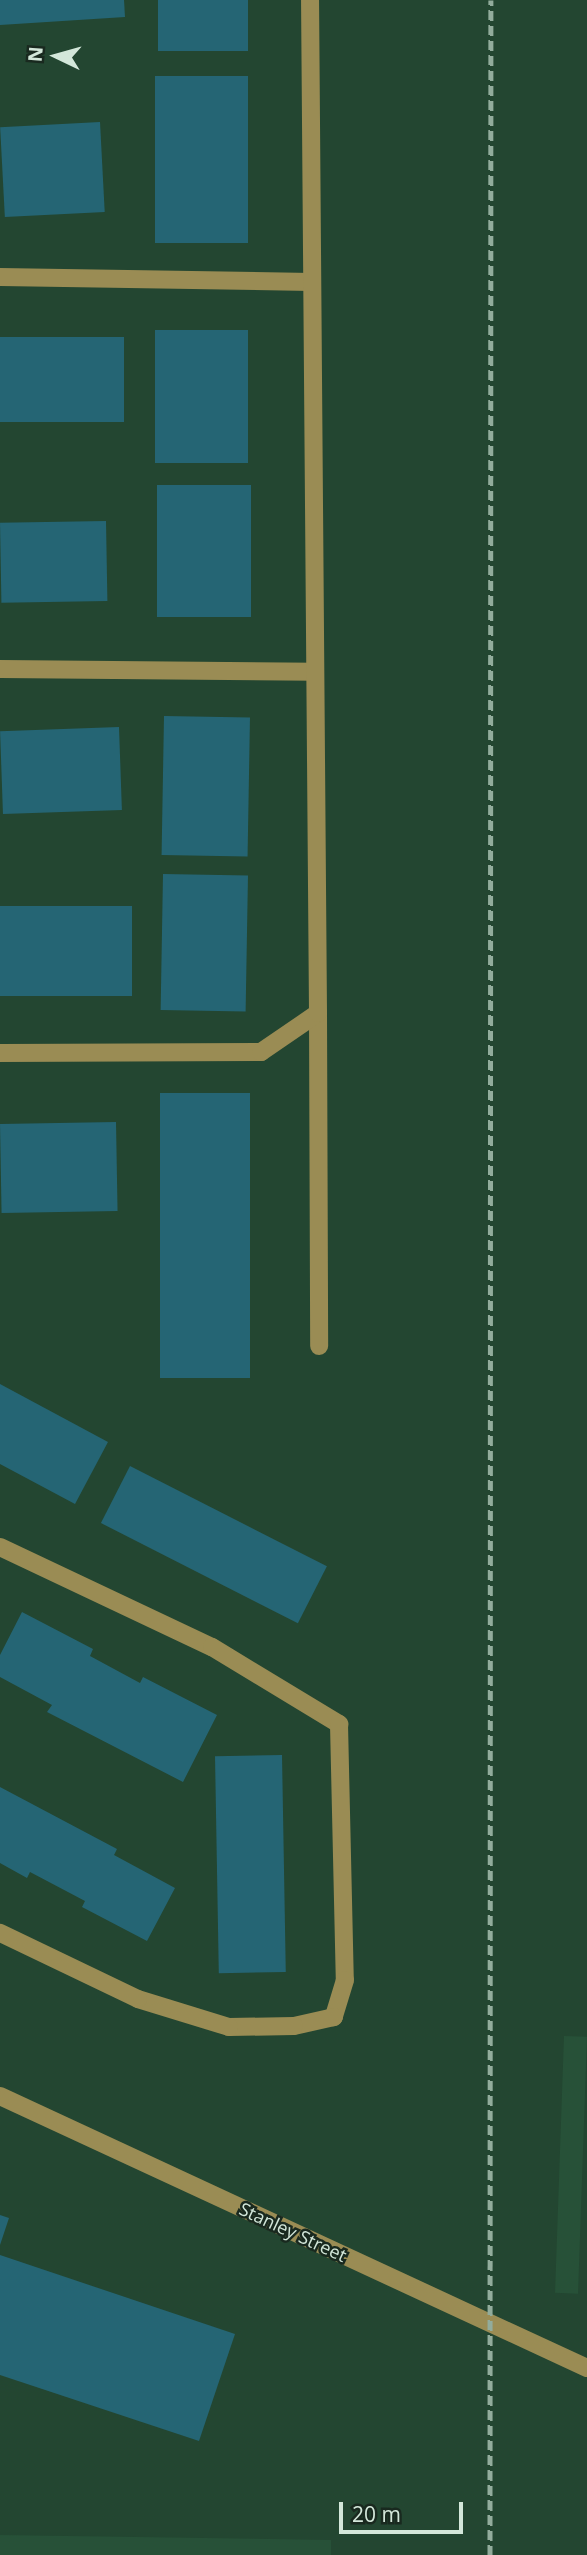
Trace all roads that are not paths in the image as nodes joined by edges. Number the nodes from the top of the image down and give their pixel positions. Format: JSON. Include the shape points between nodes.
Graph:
{"nodes":[{"id":1,"x":310,"y":0,"type":"edge"},
{"id":2,"x":0,"y":277,"type":"edge"},
{"id":3,"x":312,"y":282,"type":"junction"},
{"id":4,"x":0,"y":669,"type":"edge"},
{"id":5,"x":315,"y":671,"type":"junction"},
{"id":6,"x":318,"y":1013,"type":"junction"},
{"id":7,"x":0,"y":1053,"type":"edge"},
{"id":8,"x":319,"y":1346,"type":"dead end"},
{"id":9,"x":0,"y":1547,"type":"edge"},
{"id":10,"x":0,"y":1933,"type":"edge"},
{"id":11,"x":0,"y":2096,"type":"edge"},
{"id":12,"x":587,"y":2368,"type":"edge"}],
"edges":[{"from":1,"to":3,"type":"street"},
{"from":2,"to":3,"type":"street"},
{"from":3,"to":5,"type":"street"},
{"from":4,"to":5,"type":"street"},
{"from":5,"to":6,"type":"street"},
{"from":6,"to":7,"type":"street","via":[[261,1052]]},
{"from":6,"to":8,"type":"street"},
{"from":9,"to":10,"type":"street","via":[[212,1647],[339,1724],[345,1980],[334,2017],[294,2026],[229,2027],[138,1999]]},
{"from":11,"to":12,"type":"street","name":"Stanley Street"}]}
